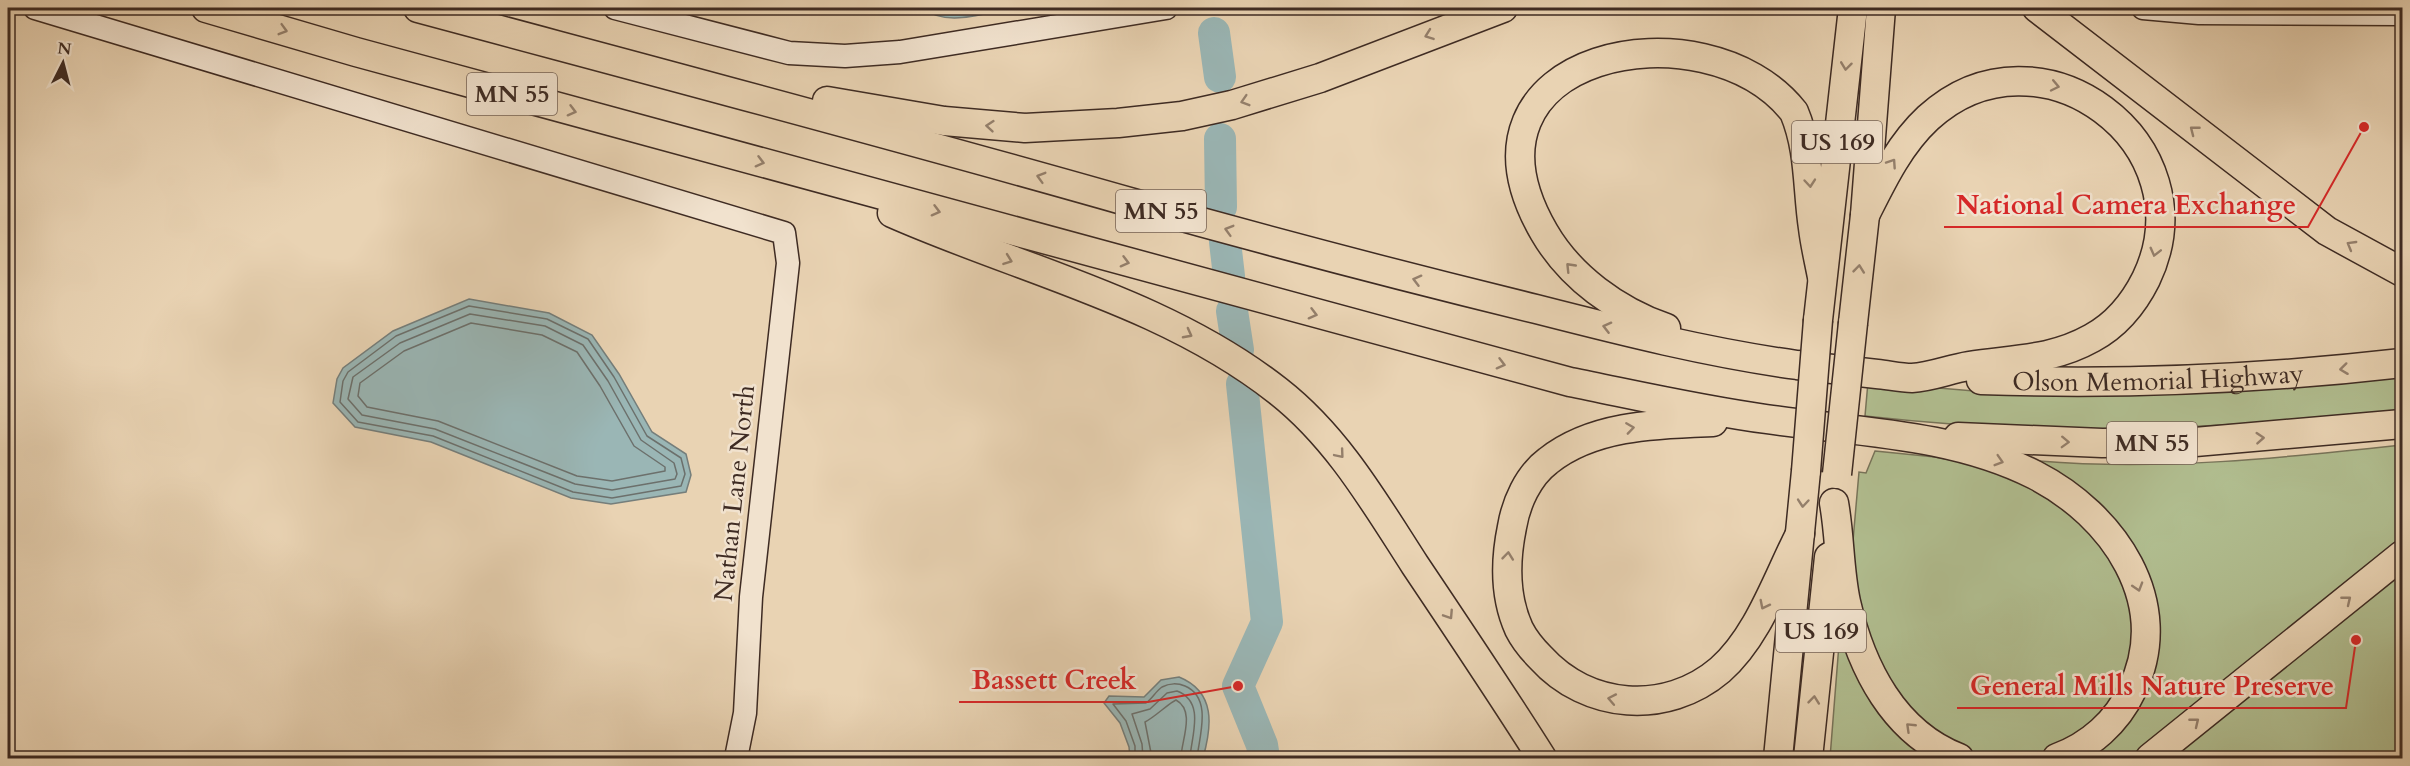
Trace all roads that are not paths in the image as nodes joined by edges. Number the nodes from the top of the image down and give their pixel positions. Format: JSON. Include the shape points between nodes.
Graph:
{"nodes":[{"id":1,"x":35,"y":8,"type":"edge"},
{"id":2,"x":206,"y":8,"type":"edge"},
{"id":3,"x":418,"y":8,"type":"edge"},
{"id":4,"x":615,"y":8,"type":"edge"},
{"id":5,"x":1166,"y":8,"type":"edge"},
{"id":6,"x":1503,"y":8,"type":"edge"},
{"id":7,"x":1853,"y":8,"type":"edge"},
{"id":8,"x":1881,"y":8,"type":"edge"},
{"id":9,"x":2037,"y":8,"type":"edge"},
{"id":10,"x":2143,"y":8,"type":"edge"},
{"id":11,"x":2403,"y":15,"type":"edge"},
{"id":12,"x":1572,"y":47,"type":"dead end"},
{"id":13,"x":1748,"y":47,"type":"dead end"},
{"id":14,"x":683,"y":80,"type":"junction"},
{"id":15,"x":819,"y":178,"type":"junction"},
{"id":16,"x":1864,"y":215,"type":"junction"},
{"id":17,"x":2403,"y":272,"type":"edge"},
{"id":18,"x":1822,"y":277,"type":"junction"},
{"id":19,"x":1751,"y":357,"type":"junction"},
{"id":20,"x":2403,"y":363,"type":"edge"},
{"id":21,"x":1912,"y":378,"type":"junction"},
{"id":22,"x":1787,"y":422,"type":"junction"},
{"id":23,"x":2403,"y":424,"type":"edge"},
{"id":24,"x":1902,"y":435,"type":"junction"},
{"id":25,"x":1834,"y":502,"type":"junction"},
{"id":26,"x":1800,"y":534,"type":"junction"},
{"id":27,"x":2403,"y":555,"type":"edge"},
{"id":28,"x":736,"y":759,"type":"edge"},
{"id":29,"x":1542,"y":759,"type":"edge"},
{"id":30,"x":1778,"y":759,"type":"edge"},
{"id":31,"x":1808,"y":759,"type":"edge"},
{"id":32,"x":1959,"y":759,"type":"edge"},
{"id":33,"x":2057,"y":759,"type":"edge"},
{"id":34,"x":2150,"y":759,"type":"edge"}],
"edges":[{"from":1,"to":28,"type":"street","name":"Nathan Lane North","via":[[784,233],[788,263],[751,597],[745,713]]},
{"from":2,"to":15,"type":"highway","number":"MN 55","one_way":true},
{"from":3,"to":14,"type":"highway","number":"MN 55"},
{"from":4,"to":5,"type":"street","via":[[789,53],[844,56],[900,52]]},
{"from":6,"to":14,"type":"highway","one_way":true,"via":[[1320,78],[1242,102],[1182,116],[1118,123],[1055,128],[944,122]]},
{"from":7,"to":18,"type":"highway","number":"US 169","one_way":true},
{"from":8,"to":16,"type":"highway","number":"US 169"},
{"from":17,"to":9,"type":"highway","one_way":true,"via":[[2327,231]]},
{"from":10,"to":11,"type":"street","via":[[2199,13]]},
{"from":19,"to":12,"type":"highway","one_way":true,"via":[[1659,325],[1617,304],[1584,281],[1545,234],[1524,191],[1521,130],[1539,83]]},
{"from":13,"to":18,"type":"highway","one_way":true,"via":[[1783,92],[1805,143]]},
{"from":19,"to":14,"type":"highway","number":"MN 55","one_way":true,"via":[[1431,283]]},
{"from":15,"to":22,"type":"highway","number":"MN 55","one_way":true,"via":[[1570,382],[1725,414]]},
{"from":15,"to":29,"type":"highway","one_way":true,"via":[[948,238],[1119,301],[1222,353],[1276,390],[1302,411],[1361,482]]},
{"from":16,"to":21,"type":"highway","one_way":true,"via":[[1892,163],[1928,118],[1956,97],[1999,82],[2053,85],[2102,107],[2136,143],[2155,186],[2159,225],[2151,267],[2136,297],[2105,330],[2075,346],[2030,360],[1975,365]]},
{"from":25,"to":16,"type":"highway","number":"US 169","one_way":true,"bridge":true},
{"from":18,"to":26,"type":"highway","number":"US 169","one_way":true,"bridge":true},
{"from":19,"to":21,"type":"highway","number":"MN 55"},
{"from":20,"to":21,"type":"highway","name":"Olson Memorial Highway","number":"MN 55","one_way":true,"via":[[2166,381]]},
{"from":22,"to":24,"type":"highway","number":"MN 55"},
{"from":26,"to":22,"type":"highway","one_way":true,"via":[[1754,625],[1731,660],[1718,672],[1668,698],[1628,702],[1584,692],[1567,681],[1550,668],[1520,631],[1509,595],[1506,575],[1513,519],[1536,471],[1556,455],[1604,433],[1626,428]]},
{"from":24,"to":23,"type":"highway","number":"MN 55","one_way":true,"via":[[2102,443],[2195,442]]},
{"from":24,"to":33,"type":"highway","one_way":true,"via":[[2009,464],[2050,484],[2101,525],[2129,562],[2146,625],[2140,671],[2128,698],[2109,724],[2088,742]]},
{"from":31,"to":25,"type":"highway","number":"US 169","one_way":true},
{"from":32,"to":25,"type":"highway","one_way":true,"via":[[1933,746],[1906,723],[1871,674],[1846,602]]},
{"from":26,"to":30,"type":"highway","number":"US 169"},
{"from":34,"to":27,"type":"highway","one_way":true}]}
